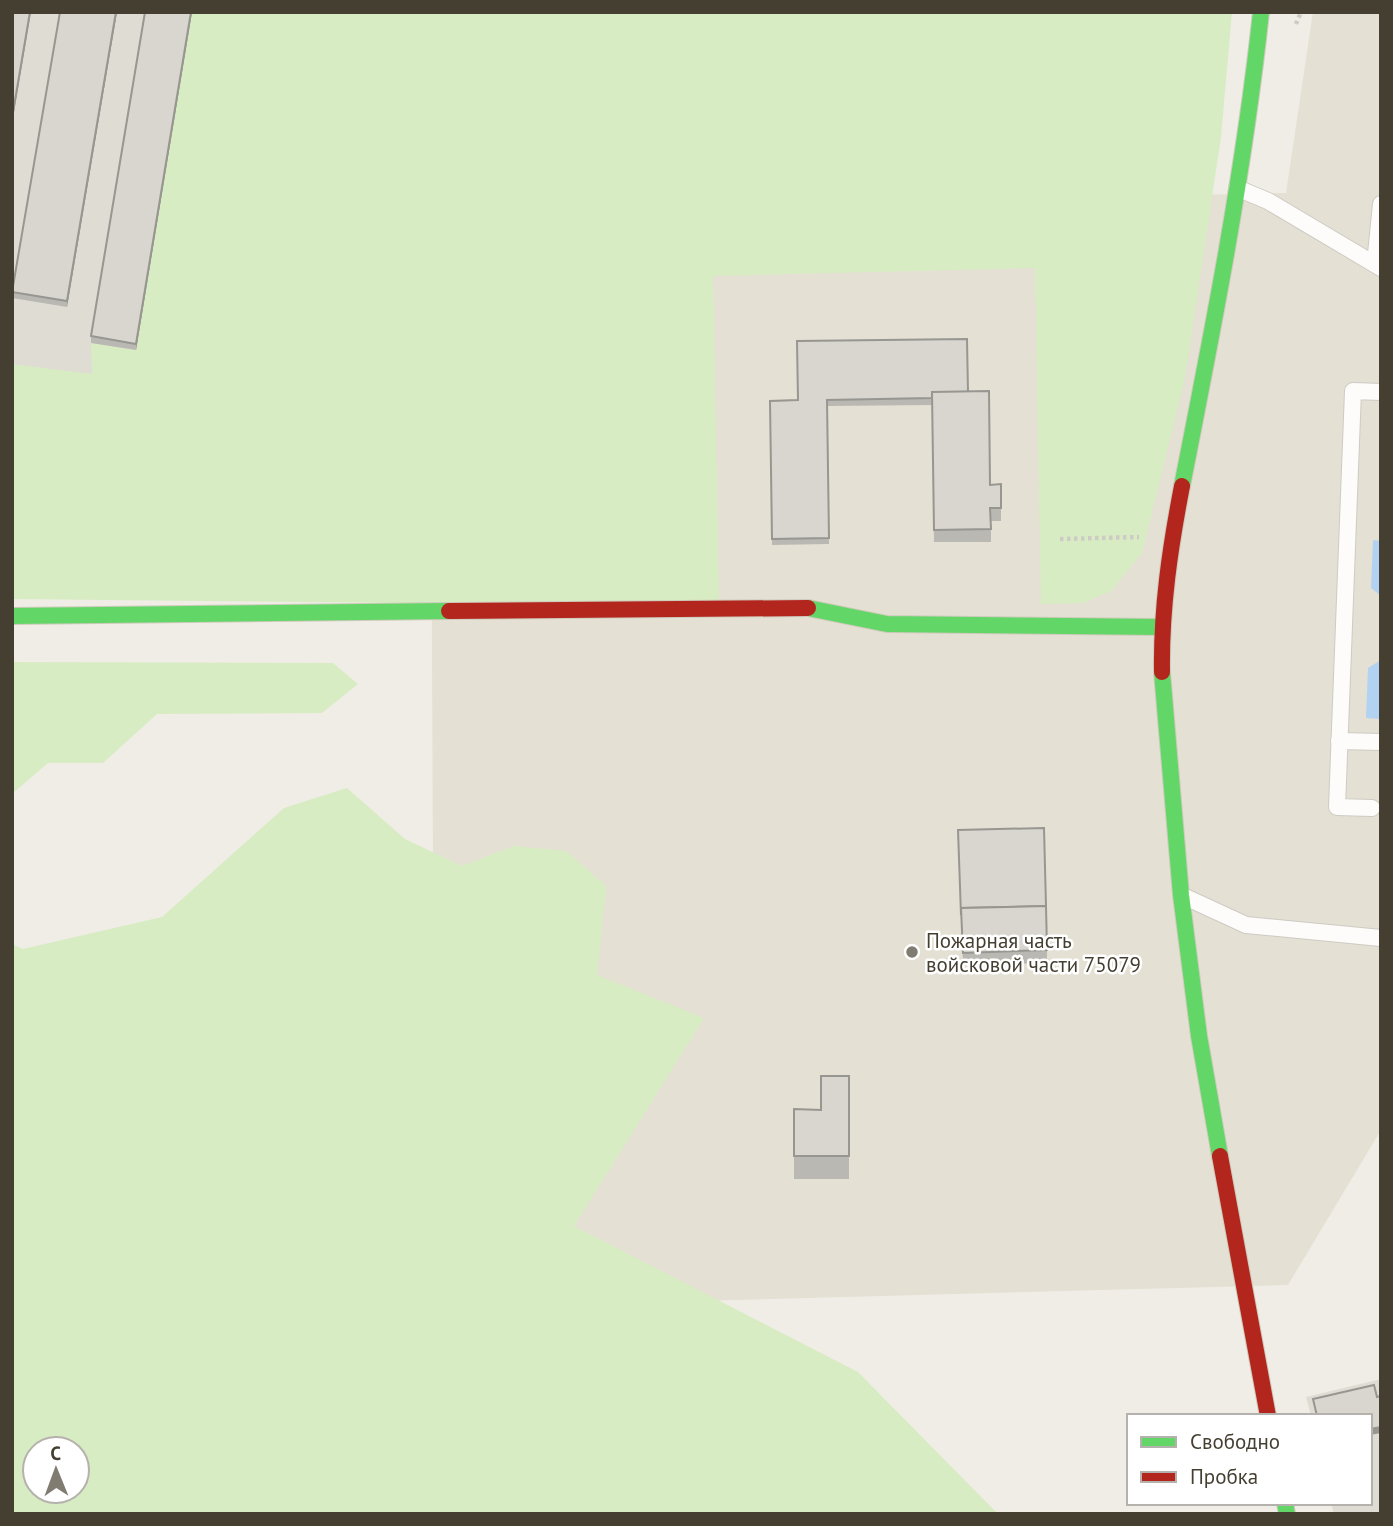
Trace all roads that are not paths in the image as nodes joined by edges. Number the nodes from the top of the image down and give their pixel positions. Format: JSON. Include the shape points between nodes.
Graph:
{"nodes":[{"id":1,"x":1261,"y":12,"type":"edge"},
{"id":2,"x":1237,"y":188,"type":"junction"},
{"id":3,"x":1381,"y":204,"type":"edge"},
{"id":4,"x":1378,"y":266,"type":"edge"},
{"id":5,"x":1381,"y":392,"type":"edge"},
{"id":6,"x":12,"y":616,"type":"edge"},
{"id":7,"x":1161,"y":627,"type":"junction"},
{"id":8,"x":1339,"y":741,"type":"junction"},
{"id":9,"x":1381,"y":743,"type":"edge"},
{"id":10,"x":1372,"y":808,"type":"dead end"},
{"id":11,"x":1181,"y":895,"type":"junction"},
{"id":12,"x":1381,"y":938,"type":"edge"},
{"id":13,"x":1268,"y":1414,"type":"edge"}],
"edges":[{"from":1,"to":2,"type":"street"},
{"from":2,"to":4,"type":"lane","via":[[1268,201]]},
{"from":2,"to":7,"type":"street","via":[[1172,540]]},
{"from":3,"to":4,"type":"lane"},
{"from":5,"to":8,"type":"lane","via":[[1353,391]]},
{"from":6,"to":7,"type":"street","via":[[805,607],[887,624]]},
{"from":7,"to":11,"type":"street"},
{"from":8,"to":9,"type":"lane"},
{"from":8,"to":10,"type":"lane","via":[[1337,807]]},
{"from":11,"to":12,"type":"lane","via":[[1246,925]]},
{"from":11,"to":13,"type":"street","via":[[1199,1036]]}]}
